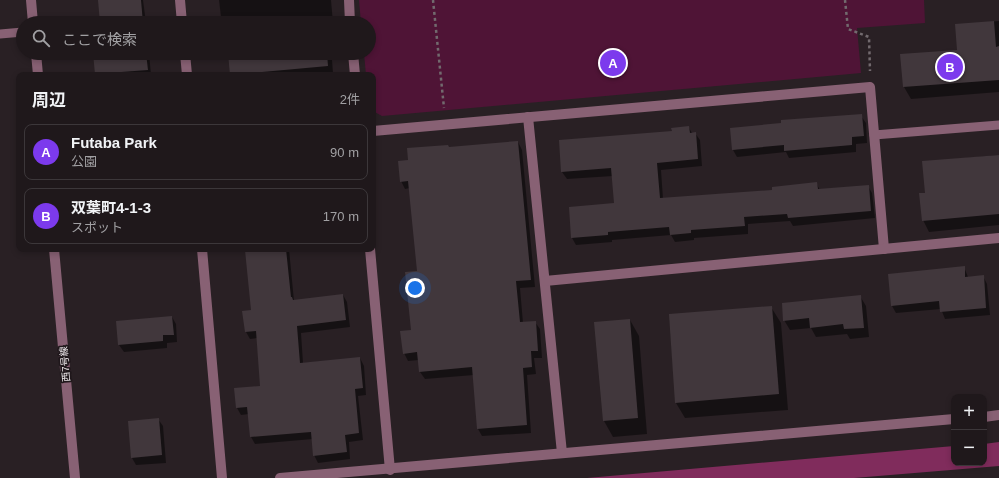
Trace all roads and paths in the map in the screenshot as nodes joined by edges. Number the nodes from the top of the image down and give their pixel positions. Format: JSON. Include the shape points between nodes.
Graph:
{"nodes":[{"id":1,"x":32,"y":0,"type":"edge"},
{"id":2,"x":180,"y":0,"type":"edge"},
{"id":3,"x":348,"y":0,"type":"edge"},
{"id":4,"x":433,"y":0,"type":"edge"},
{"id":5,"x":845,"y":0,"type":"edge"},
{"id":6,"x":33,"y":16,"type":"edge"},
{"id":7,"x":181,"y":16,"type":"edge"},
{"id":8,"x":349,"y":16,"type":"edge"},
{"id":9,"x":16,"y":33,"type":"edge"},
{"id":10,"x":0,"y":34,"type":"edge"},
{"id":11,"x":37,"y":60,"type":"edge"},
{"id":12,"x":186,"y":60,"type":"edge"},
{"id":13,"x":354,"y":60,"type":"edge"},
{"id":14,"x":38,"y":72,"type":"edge"},
{"id":15,"x":187,"y":72,"type":"edge"},
{"id":16,"x":355,"y":72,"type":"edge"},
{"id":17,"x":870,"y":87,"type":"junction"},
{"id":18,"x":528,"y":117,"type":"junction"},
{"id":19,"x":446,"y":124,"type":"junction"},
{"id":20,"x":999,"y":125,"type":"edge"},
{"id":21,"x":376,"y":131,"type":"edge"},
{"id":22,"x":874,"y":135,"type":"junction"},
{"id":23,"x":999,"y":238,"type":"edge"},
{"id":24,"x":884,"y":249,"type":"junction"},
{"id":25,"x":54,"y":252,"type":"edge"},
{"id":26,"x":202,"y":252,"type":"edge"},
{"id":27,"x":370,"y":252,"type":"edge"},
{"id":28,"x":546,"y":281,"type":"junction"},
{"id":29,"x":999,"y":415,"type":"edge"},
{"id":30,"x":987,"y":417,"type":"edge"},
{"id":31,"x":951,"y":419,"type":"edge"},
{"id":32,"x":562,"y":453,"type":"junction"},
{"id":33,"x":390,"y":470,"type":"junction"},
{"id":34,"x":76,"y":478,"type":"edge"},
{"id":35,"x":222,"y":478,"type":"edge"},
{"id":36,"x":280,"y":478,"type":"edge"}],
"edges":[{"from":1,"to":6,"type":"street"},
{"from":2,"to":7,"type":"street"},
{"from":3,"to":8,"type":"street"},
{"from":4,"to":19,"type":"path"},
{"from":5,"to":17,"type":"path","via":[[848,29],[869,37]]},
{"from":9,"to":10,"type":"lane"},
{"from":11,"to":14,"type":"street"},
{"from":12,"to":15,"type":"street"},
{"from":13,"to":16,"type":"street"},
{"from":17,"to":18,"type":"street"},
{"from":17,"to":22,"type":"street"},
{"from":18,"to":19,"type":"street"},
{"from":18,"to":28,"type":"street"},
{"from":19,"to":21,"type":"street"},
{"from":20,"to":22,"type":"lane"},
{"from":22,"to":24,"type":"street"},
{"from":23,"to":24,"type":"street"},
{"from":24,"to":28,"type":"street"},
{"from":25,"to":34,"type":"street","name":"西7号線"},
{"from":26,"to":35,"type":"street"},
{"from":27,"to":33,"type":"street"},
{"from":28,"to":32,"type":"street"},
{"from":29,"to":30,"type":"street"},
{"from":31,"to":32,"type":"street"},
{"from":32,"to":33,"type":"street"},
{"from":33,"to":36,"type":"street"}]}
